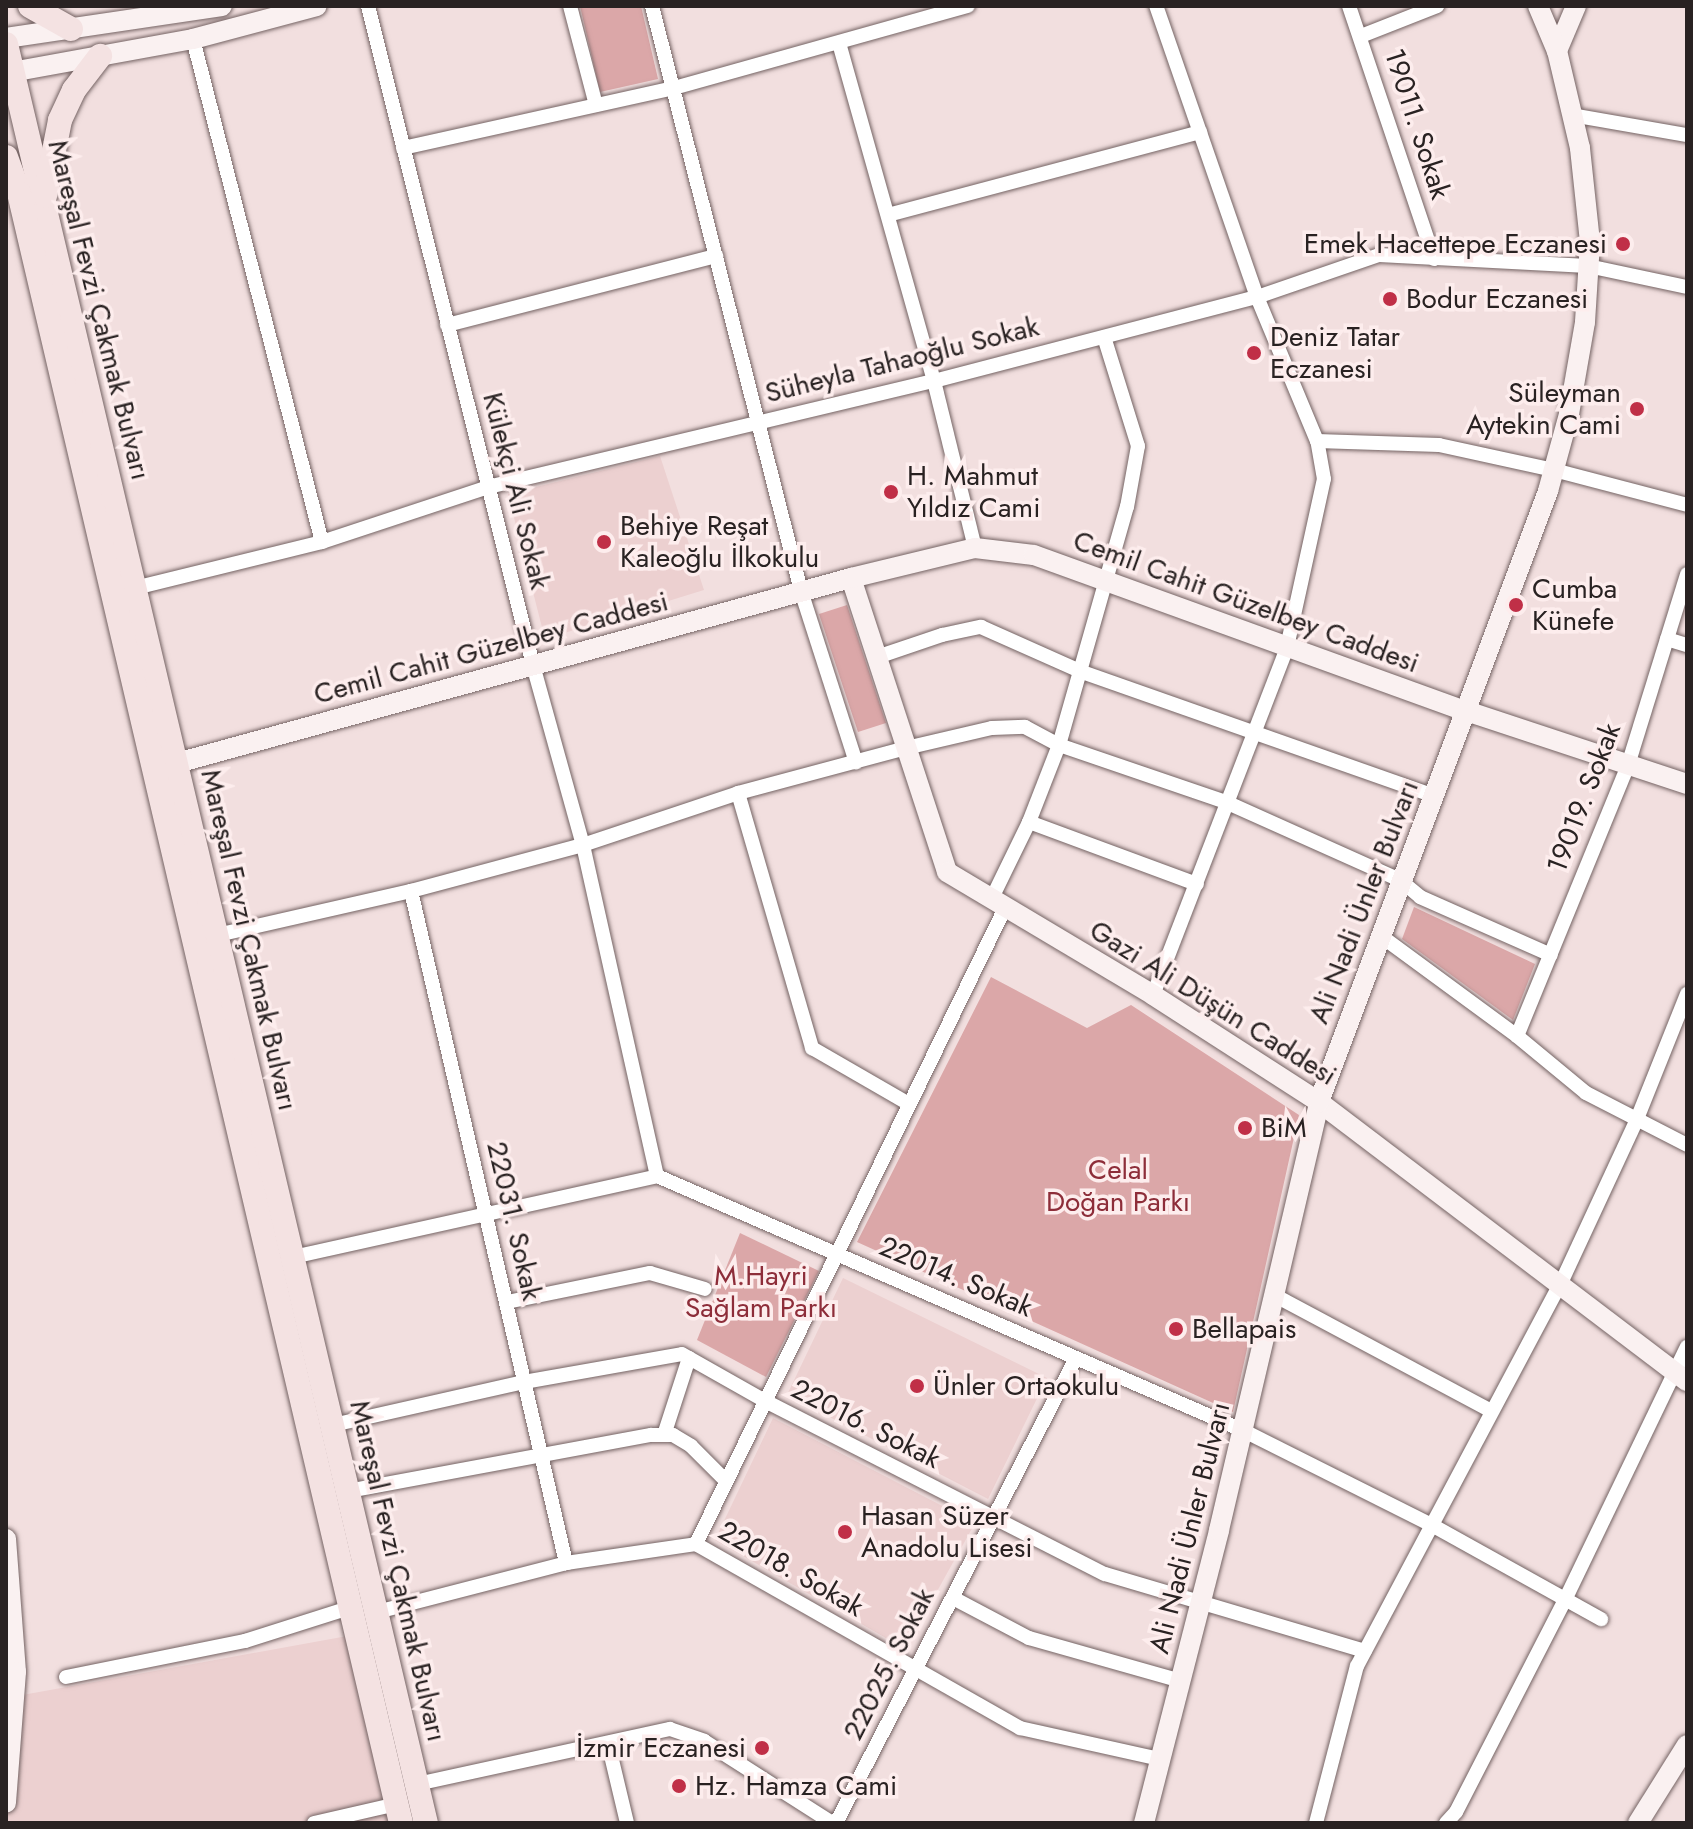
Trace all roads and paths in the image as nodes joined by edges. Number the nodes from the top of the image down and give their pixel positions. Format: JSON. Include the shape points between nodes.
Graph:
{"nodes":[{"id":1,"x":30,"y":6,"type":"edge"},
{"id":2,"x":222,"y":6,"type":"edge"},
{"id":3,"x":317,"y":6,"type":"edge"},
{"id":4,"x":368,"y":6,"type":"edge"},
{"id":5,"x":570,"y":6,"type":"edge"},
{"id":6,"x":652,"y":6,"type":"edge"},
{"id":7,"x":968,"y":6,"type":"edge"},
{"id":8,"x":1156,"y":6,"type":"edge"},
{"id":9,"x":1349,"y":6,"type":"edge"},
{"id":10,"x":1437,"y":6,"type":"edge"},
{"id":11,"x":1538,"y":6,"type":"edge"},
{"id":12,"x":1576,"y":6,"type":"edge"},
{"id":13,"x":71,"y":29,"type":"junction"},
{"id":14,"x":1361,"y":36,"type":"junction"},
{"id":15,"x":6,"y":38,"type":"edge"},
{"id":16,"x":193,"y":39,"type":"junction"},
{"id":17,"x":839,"y":43,"type":"junction"},
{"id":18,"x":6,"y":44,"type":"edge"},
{"id":19,"x":1557,"y":51,"type":"junction"},
{"id":20,"x":100,"y":56,"type":"junction"},
{"id":21,"x":8,"y":72,"type":"edge"},
{"id":22,"x":674,"y":88,"type":"junction"},
{"id":23,"x":596,"y":105,"type":"junction"},
{"id":24,"x":1572,"y":115,"type":"junction"},
{"id":25,"x":1200,"y":132,"type":"junction"},
{"id":26,"x":1687,"y":135,"type":"edge"},
{"id":27,"x":403,"y":148,"type":"junction"},
{"id":28,"x":6,"y":157,"type":"edge"},
{"id":29,"x":12,"y":186,"type":"edge"},
{"id":30,"x":44,"y":202,"type":"junction"},
{"id":31,"x":888,"y":215,"type":"junction"},
{"id":32,"x":716,"y":256,"type":"junction"},
{"id":33,"x":1434,"y":259,"type":"junction"},
{"id":34,"x":1588,"y":266,"type":"junction"},
{"id":35,"x":1687,"y":287,"type":"edge"},
{"id":36,"x":1257,"y":297,"type":"junction"},
{"id":37,"x":447,"y":325,"type":"junction"},
{"id":38,"x":1104,"y":337,"type":"junction"},
{"id":39,"x":934,"y":381,"type":"junction"},
{"id":40,"x":758,"y":422,"type":"junction"},
{"id":41,"x":1317,"y":441,"type":"junction"},
{"id":42,"x":1554,"y":470,"type":"junction"},
{"id":43,"x":488,"y":487,"type":"junction"},
{"id":44,"x":1687,"y":505,"type":"edge"},
{"id":45,"x":322,"y":542,"type":"junction"},
{"id":46,"x":975,"y":548,"type":"junction"},
{"id":47,"x":1687,"y":574,"type":"edge"},
{"id":48,"x":851,"y":578,"type":"junction"},
{"id":49,"x":1106,"y":581,"type":"junction"},
{"id":50,"x":135,"y":588,"type":"junction"},
{"id":51,"x":801,"y":591,"type":"junction"},
{"id":52,"x":1667,"y":639,"type":"junction"},
{"id":53,"x":1687,"y":645,"type":"edge"},
{"id":54,"x":1287,"y":647,"type":"junction"},
{"id":55,"x":877,"y":657,"type":"junction"},
{"id":56,"x":533,"y":665,"type":"junction"},
{"id":57,"x":1082,"y":672,"type":"junction"},
{"id":58,"x":1466,"y":711,"type":"junction"},
{"id":59,"x":1254,"y":734,"type":"junction"},
{"id":60,"x":1059,"y":745,"type":"junction"},
{"id":61,"x":906,"y":748,"type":"junction"},
{"id":62,"x":856,"y":762,"type":"junction"},
{"id":63,"x":177,"y":763,"type":"junction"},
{"id":64,"x":1628,"y":765,"type":"junction"},
{"id":65,"x":1687,"y":784,"type":"edge"},
{"id":66,"x":738,"y":793,"type":"junction"},
{"id":67,"x":1434,"y":796,"type":"junction"},
{"id":68,"x":1228,"y":803,"type":"junction"},
{"id":69,"x":1029,"y":822,"type":"junction"},
{"id":70,"x":583,"y":845,"type":"junction"},
{"id":71,"x":1400,"y":880,"type":"junction"},
{"id":72,"x":1197,"y":884,"type":"junction"},
{"id":73,"x":411,"y":891,"type":"junction"},
{"id":74,"x":999,"y":902,"type":"junction"},
{"id":75,"x":217,"y":935,"type":"junction"},
{"id":76,"x":1381,"y":936,"type":"junction"},
{"id":77,"x":1551,"y":955,"type":"junction"},
{"id":78,"x":1687,"y":994,"type":"edge"},
{"id":79,"x":1153,"y":995,"type":"junction"},
{"id":80,"x":1517,"y":1036,"type":"junction"},
{"id":81,"x":1319,"y":1102,"type":"junction"},
{"id":82,"x":909,"y":1104,"type":"junction"},
{"id":83,"x":1637,"y":1119,"type":"junction"},
{"id":84,"x":1687,"y":1145,"type":"edge"},
{"id":85,"x":657,"y":1176,"type":"junction"},
{"id":86,"x":485,"y":1214,"type":"junction"},
{"id":87,"x":836,"y":1253,"type":"junction"},
{"id":88,"x":293,"y":1257,"type":"junction"},
{"id":89,"x":1561,"y":1283,"type":"junction"},
{"id":90,"x":705,"y":1289,"type":"dead end"},
{"id":91,"x":1274,"y":1295,"type":"junction"},
{"id":92,"x":507,"y":1302,"type":"junction"},
{"id":93,"x":1687,"y":1347,"type":"edge"},
{"id":94,"x":689,"y":1358,"type":"junction"},
{"id":95,"x":1076,"y":1358,"type":"junction"},
{"id":96,"x":1681,"y":1376,"type":"edge"},
{"id":97,"x":524,"y":1382,"type":"junction"},
{"id":98,"x":765,"y":1401,"type":"junction"},
{"id":99,"x":1491,"y":1411,"type":"junction"},
{"id":100,"x":333,"y":1425,"type":"junction"},
{"id":101,"x":1242,"y":1430,"type":"junction"},
{"id":102,"x":664,"y":1435,"type":"junction"},
{"id":103,"x":540,"y":1453,"type":"junction"},
{"id":104,"x":726,"y":1481,"type":"junction"},
{"id":105,"x":348,"y":1491,"type":"junction"},
{"id":106,"x":993,"y":1519,"type":"junction"},
{"id":107,"x":1430,"y":1524,"type":"junction"},
{"id":108,"x":696,"y":1544,"type":"junction"},
{"id":109,"x":6,"y":1550,"type":"edge"},
{"id":110,"x":566,"y":1563,"type":"junction"},
{"id":111,"x":953,"y":1598,"type":"junction"},
{"id":112,"x":1201,"y":1600,"type":"junction"},
{"id":113,"x":1565,"y":1600,"type":"junction"},
{"id":114,"x":349,"y":1608,"type":"junction"},
{"id":115,"x":377,"y":1612,"type":"junction"},
{"id":116,"x":1601,"y":1619,"type":"dead end"},
{"id":117,"x":1365,"y":1651,"type":"junction"},
{"id":118,"x":915,"y":1670,"type":"junction"},
{"id":119,"x":66,"y":1677,"type":"dead end"},
{"id":120,"x":1181,"y":1681,"type":"junction"},
{"id":121,"x":608,"y":1743,"type":"junction"},
{"id":122,"x":1687,"y":1745,"type":"edge"},
{"id":123,"x":1160,"y":1759,"type":"junction"},
{"id":124,"x":417,"y":1784,"type":"junction"},
{"id":125,"x":6,"y":1803,"type":"edge"},
{"id":126,"x":399,"y":1814,"type":"edge"},
{"id":127,"x":314,"y":1823,"type":"edge"},
{"id":128,"x":426,"y":1823,"type":"edge"},
{"id":129,"x":627,"y":1823,"type":"edge"},
{"id":130,"x":834,"y":1823,"type":"edge"},
{"id":131,"x":1144,"y":1823,"type":"edge"},
{"id":132,"x":1316,"y":1823,"type":"edge"},
{"id":133,"x":1446,"y":1823,"type":"edge"},
{"id":134,"x":1638,"y":1823,"type":"edge"}],
"edges":[{"from":1,"to":13,"type":"main road"},
{"from":2,"to":13,"type":"street"},
{"from":3,"to":16,"type":"street"},
{"from":4,"to":27,"type":"street","name":"Külekçi Ali Sokak"},
{"from":5,"to":23,"type":"street"},
{"from":6,"to":22,"type":"street"},
{"from":7,"to":17,"type":"street"},
{"from":8,"to":25,"type":"street"},
{"from":9,"to":14,"type":"street","name":"19011. Sokak"},
{"from":10,"to":14,"type":"street"},
{"from":11,"to":19,"type":"street","name":"Ali Nadi Ünler Bulvarı"},
{"from":12,"to":19,"type":"street"},
{"from":13,"to":15,"type":"street"},
{"from":14,"to":33,"type":"street","name":"19011. Sokak"},
{"from":16,"to":20,"type":"street"},
{"from":16,"to":45,"type":"street"},
{"from":17,"to":22,"type":"street"},
{"from":17,"to":31,"type":"street"},
{"from":18,"to":21,"type":"main road","name":"Mareşal Fevzi Çakmak Bulvarı"},
{"from":19,"to":24,"type":"street","name":"Ali Nadi Ünler Bulvarı"},
{"from":20,"to":21,"type":"street"},
{"from":20,"to":30,"type":"main road","via":[[74,90],[60,120]]},
{"from":21,"to":30,"type":"main road","name":"Mareşal Fevzi Çakmak Bulvarı"},
{"from":22,"to":23,"type":"street"},
{"from":22,"to":32,"type":"street"},
{"from":23,"to":27,"type":"street"},
{"from":24,"to":26,"type":"street"},
{"from":24,"to":34,"type":"street","name":"Ali Nadi Ünler Bulvarı","via":[[1590,242]]},
{"from":25,"to":31,"type":"street"},
{"from":25,"to":36,"type":"street"},
{"from":27,"to":37,"type":"street","name":"Külekçi Ali Sokak"},
{"from":28,"to":29,"type":"main road"},
{"from":29,"to":114,"type":"main road"},
{"from":30,"to":50,"type":"main road","name":"Mareşal Fevzi Çakmak Bulvarı"},
{"from":31,"to":39,"type":"street"},
{"from":32,"to":37,"type":"street"},
{"from":32,"to":40,"type":"street"},
{"from":33,"to":34,"type":"street","name":"Süheyla Tahaoğlu Sokak"},
{"from":33,"to":36,"type":"street","name":"Süheyla Tahaoğlu Sokak","via":[[1379,255]]},
{"from":34,"to":35,"type":"street","name":"Süheyla Tahaoğlu Sokak"},
{"from":34,"to":42,"type":"street","name":"Ali Nadi Ünler Bulvarı","via":[[1585,322]]},
{"from":36,"to":38,"type":"street","name":"Süheyla Tahaoğlu Sokak"},
{"from":36,"to":41,"type":"street"},
{"from":37,"to":43,"type":"street","name":"Külekçi Ali Sokak"},
{"from":38,"to":39,"type":"street","name":"Süheyla Tahaoğlu Sokak"},
{"from":38,"to":49,"type":"street","via":[[1138,446]]},
{"from":39,"to":40,"type":"street","name":"Süheyla Tahaoğlu Sokak"},
{"from":39,"to":46,"type":"street"},
{"from":40,"to":43,"type":"street","name":"Süheyla Tahaoğlu Sokak"},
{"from":40,"to":51,"type":"street"},
{"from":41,"to":42,"type":"street","via":[[1439,445]]},
{"from":41,"to":54,"type":"street","via":[[1324,479]]},
{"from":42,"to":44,"type":"street"},
{"from":42,"to":58,"type":"street","name":"Ali Nadi Ünler Bulvarı"},
{"from":43,"to":45,"type":"street","name":"Süheyla Tahaoğlu Sokak"},
{"from":43,"to":56,"type":"street","name":"Külekçi Ali Sokak"},
{"from":45,"to":50,"type":"street","name":"Süheyla Tahaoğlu Sokak"},
{"from":46,"to":48,"type":"street","name":"Cemil Cahit Güzelbey Caddesi"},
{"from":46,"to":49,"type":"street","name":"Cemil Cahit Güzelbey Caddesi","via":[[1034,555]]},
{"from":47,"to":52,"type":"street","name":"19019. Sokak"},
{"from":48,"to":51,"type":"street","name":"Cemil Cahit Güzelbey Caddesi"},
{"from":48,"to":55,"type":"street","name":"Gazi Ali Düşün Caddesi"},
{"from":49,"to":54,"type":"street","name":"Cemil Cahit Güzelbey Caddesi"},
{"from":49,"to":57,"type":"street"},
{"from":50,"to":63,"type":"main road","name":"Mareşal Fevzi Çakmak Bulvarı"},
{"from":51,"to":56,"type":"street","name":"Cemil Cahit Güzelbey Caddesi"},
{"from":51,"to":62,"type":"street"},
{"from":52,"to":53,"type":"street"},
{"from":52,"to":64,"type":"street","name":"19019. Sokak"},
{"from":54,"to":58,"type":"street","name":"Cemil Cahit Güzelbey Caddesi"},
{"from":54,"to":59,"type":"street"},
{"from":55,"to":57,"type":"street","via":[[981,627]]},
{"from":55,"to":61,"type":"street","name":"Gazi Ali Düşün Caddesi"},
{"from":56,"to":63,"type":"street","name":"Cemil Cahit Güzelbey Caddesi"},
{"from":56,"to":70,"type":"street","name":"Külekçi Ali Sokak"},
{"from":57,"to":59,"type":"street"},
{"from":57,"to":60,"type":"street"},
{"from":58,"to":64,"type":"street","name":"Cemil Cahit Güzelbey Caddesi"},
{"from":58,"to":67,"type":"street","name":"Ali Nadi Ünler Bulvarı"},
{"from":59,"to":67,"type":"street"},
{"from":59,"to":68,"type":"street"},
{"from":60,"to":61,"type":"street","via":[[1025,727],[992,728]]},
{"from":60,"to":68,"type":"street"},
{"from":60,"to":69,"type":"street"},
{"from":61,"to":62,"type":"street"},
{"from":61,"to":74,"type":"street","name":"Gazi Ali Düşün Caddesi","via":[[947,872]]},
{"from":62,"to":66,"type":"street"},
{"from":63,"to":75,"type":"main road","name":"Mareşal Fevzi Çakmak Bulvarı"},
{"from":64,"to":65,"type":"street","name":"Cemil Cahit Güzelbey Caddesi"},
{"from":64,"to":77,"type":"street","name":"19019. Sokak"},
{"from":66,"to":70,"type":"street"},
{"from":66,"to":82,"type":"street","via":[[812,1048]]},
{"from":67,"to":71,"type":"street","name":"Ali Nadi Ünler Bulvarı"},
{"from":68,"to":71,"type":"street"},
{"from":68,"to":72,"type":"street"},
{"from":69,"to":72,"type":"street"},
{"from":69,"to":74,"type":"street"},
{"from":70,"to":73,"type":"street"},
{"from":70,"to":85,"type":"street","name":"Külekçi Ali Sokak"},
{"from":71,"to":76,"type":"street","name":"Ali Nadi Ünler Bulvarı"},
{"from":71,"to":77,"type":"street","via":[[1420,897]]},
{"from":72,"to":79,"type":"street"},
{"from":73,"to":75,"type":"street"},
{"from":73,"to":86,"type":"street","name":"22031. Sokak"},
{"from":74,"to":79,"type":"street","name":"Gazi Ali Düşün Caddesi"},
{"from":74,"to":82,"type":"street"},
{"from":75,"to":88,"type":"main road","name":"Mareşal Fevzi Çakmak Bulvarı"},
{"from":76,"to":80,"type":"street"},
{"from":76,"to":81,"type":"street","name":"Ali Nadi Ünler Bulvarı"},
{"from":77,"to":80,"type":"street","name":"19019. Sokak"},
{"from":78,"to":83,"type":"street"},
{"from":79,"to":81,"type":"street","name":"Gazi Ali Düşün Caddesi"},
{"from":80,"to":83,"type":"street","via":[[1586,1093]]},
{"from":81,"to":89,"type":"street","name":"Gazi Ali Düşün Caddesi"},
{"from":81,"to":91,"type":"street","name":"Ali Nadi Ünler Bulvarı"},
{"from":82,"to":87,"type":"street"},
{"from":83,"to":84,"type":"street"},
{"from":83,"to":89,"type":"street"},
{"from":85,"to":86,"type":"street"},
{"from":85,"to":87,"type":"street","name":"22014. Sokak"},
{"from":86,"to":88,"type":"street"},
{"from":86,"to":92,"type":"street","name":"22031. Sokak"},
{"from":87,"to":95,"type":"street","name":"22014. Sokak"},
{"from":87,"to":98,"type":"street"},
{"from":88,"to":100,"type":"main road","name":"Mareşal Fevzi Çakmak Bulvarı"},
{"from":89,"to":96,"type":"street","name":"Gazi Ali Düşün Caddesi"},
{"from":89,"to":99,"type":"street"},
{"from":90,"to":92,"type":"street","via":[[650,1273]]},
{"from":91,"to":99,"type":"street"},
{"from":91,"to":101,"type":"street","name":"Ali Nadi Ünler Bulvarı"},
{"from":92,"to":97,"type":"street","name":"22031. Sokak"},
{"from":93,"to":96,"type":"street"},
{"from":94,"to":97,"type":"street","via":[[682,1354]]},
{"from":94,"to":98,"type":"street","name":"22016. Sokak"},
{"from":94,"to":102,"type":"street"},
{"from":95,"to":101,"type":"street","name":"22014. Sokak"},
{"from":95,"to":106,"type":"street","name":"22025. Sokak"},
{"from":96,"to":113,"type":"street"},
{"from":97,"to":100,"type":"street"},
{"from":97,"to":103,"type":"street","name":"22031. Sokak"},
{"from":98,"to":104,"type":"street"},
{"from":98,"to":106,"type":"street","name":"22016. Sokak"},
{"from":99,"to":107,"type":"street"},
{"from":100,"to":105,"type":"main road","name":"Mareşal Fevzi Çakmak Bulvarı"},
{"from":101,"to":107,"type":"street","name":"22014. Sokak"},
{"from":101,"to":112,"type":"street","name":"Ali Nadi Ünler Bulvarı"},
{"from":102,"to":103,"type":"street"},
{"from":102,"to":104,"type":"street","via":[[691,1446]]},
{"from":103,"to":105,"type":"street"},
{"from":103,"to":110,"type":"street","name":"22031. Sokak"},
{"from":104,"to":108,"type":"street"},
{"from":105,"to":115,"type":"main road","name":"Mareşal Fevzi Çakmak Bulvarı"},
{"from":106,"to":111,"type":"street","name":"22025. Sokak"},
{"from":106,"to":112,"type":"street","name":"22016. Sokak","via":[[1105,1574]]},
{"from":107,"to":113,"type":"street","name":"22014. Sokak"},
{"from":107,"to":117,"type":"street"},
{"from":108,"to":110,"type":"street","name":"22018. Sokak"},
{"from":108,"to":118,"type":"street","name":"22018. Sokak"},
{"from":109,"to":125,"type":"street","via":[[16,1672]]},
{"from":110,"to":115,"type":"street","name":"22018. Sokak"},
{"from":111,"to":118,"type":"street","name":"22025. Sokak"},
{"from":111,"to":120,"type":"street","via":[[1029,1638]]},
{"from":112,"to":117,"type":"street","name":"22016. Sokak"},
{"from":112,"to":120,"type":"street","name":"Ali Nadi Ünler Bulvarı"},
{"from":113,"to":116,"type":"street","name":"22014. Sokak"},
{"from":113,"to":133,"type":"street"},
{"from":114,"to":119,"type":"street","via":[[245,1641]]},
{"from":114,"to":126,"type":"main road"},
{"from":115,"to":124,"type":"main road","name":"Mareşal Fevzi Çakmak Bulvarı"},
{"from":117,"to":132,"type":"street"},
{"from":118,"to":123,"type":"street","name":"22018. Sokak","via":[[1020,1728]]},
{"from":118,"to":130,"type":"street","name":"22025. Sokak"},
{"from":120,"to":123,"type":"street","name":"Ali Nadi Ünler Bulvarı"},
{"from":121,"to":124,"type":"street"},
{"from":121,"to":129,"type":"street"},
{"from":121,"to":130,"type":"street","via":[[670,1729],[704,1741]]},
{"from":122,"to":134,"type":"street"},
{"from":123,"to":131,"type":"street","name":"Ali Nadi Ünler Bulvarı"},
{"from":124,"to":128,"type":"main road","name":"Mareşal Fevzi Çakmak Bulvarı"},
{"from":126,"to":127,"type":"street"}]}
